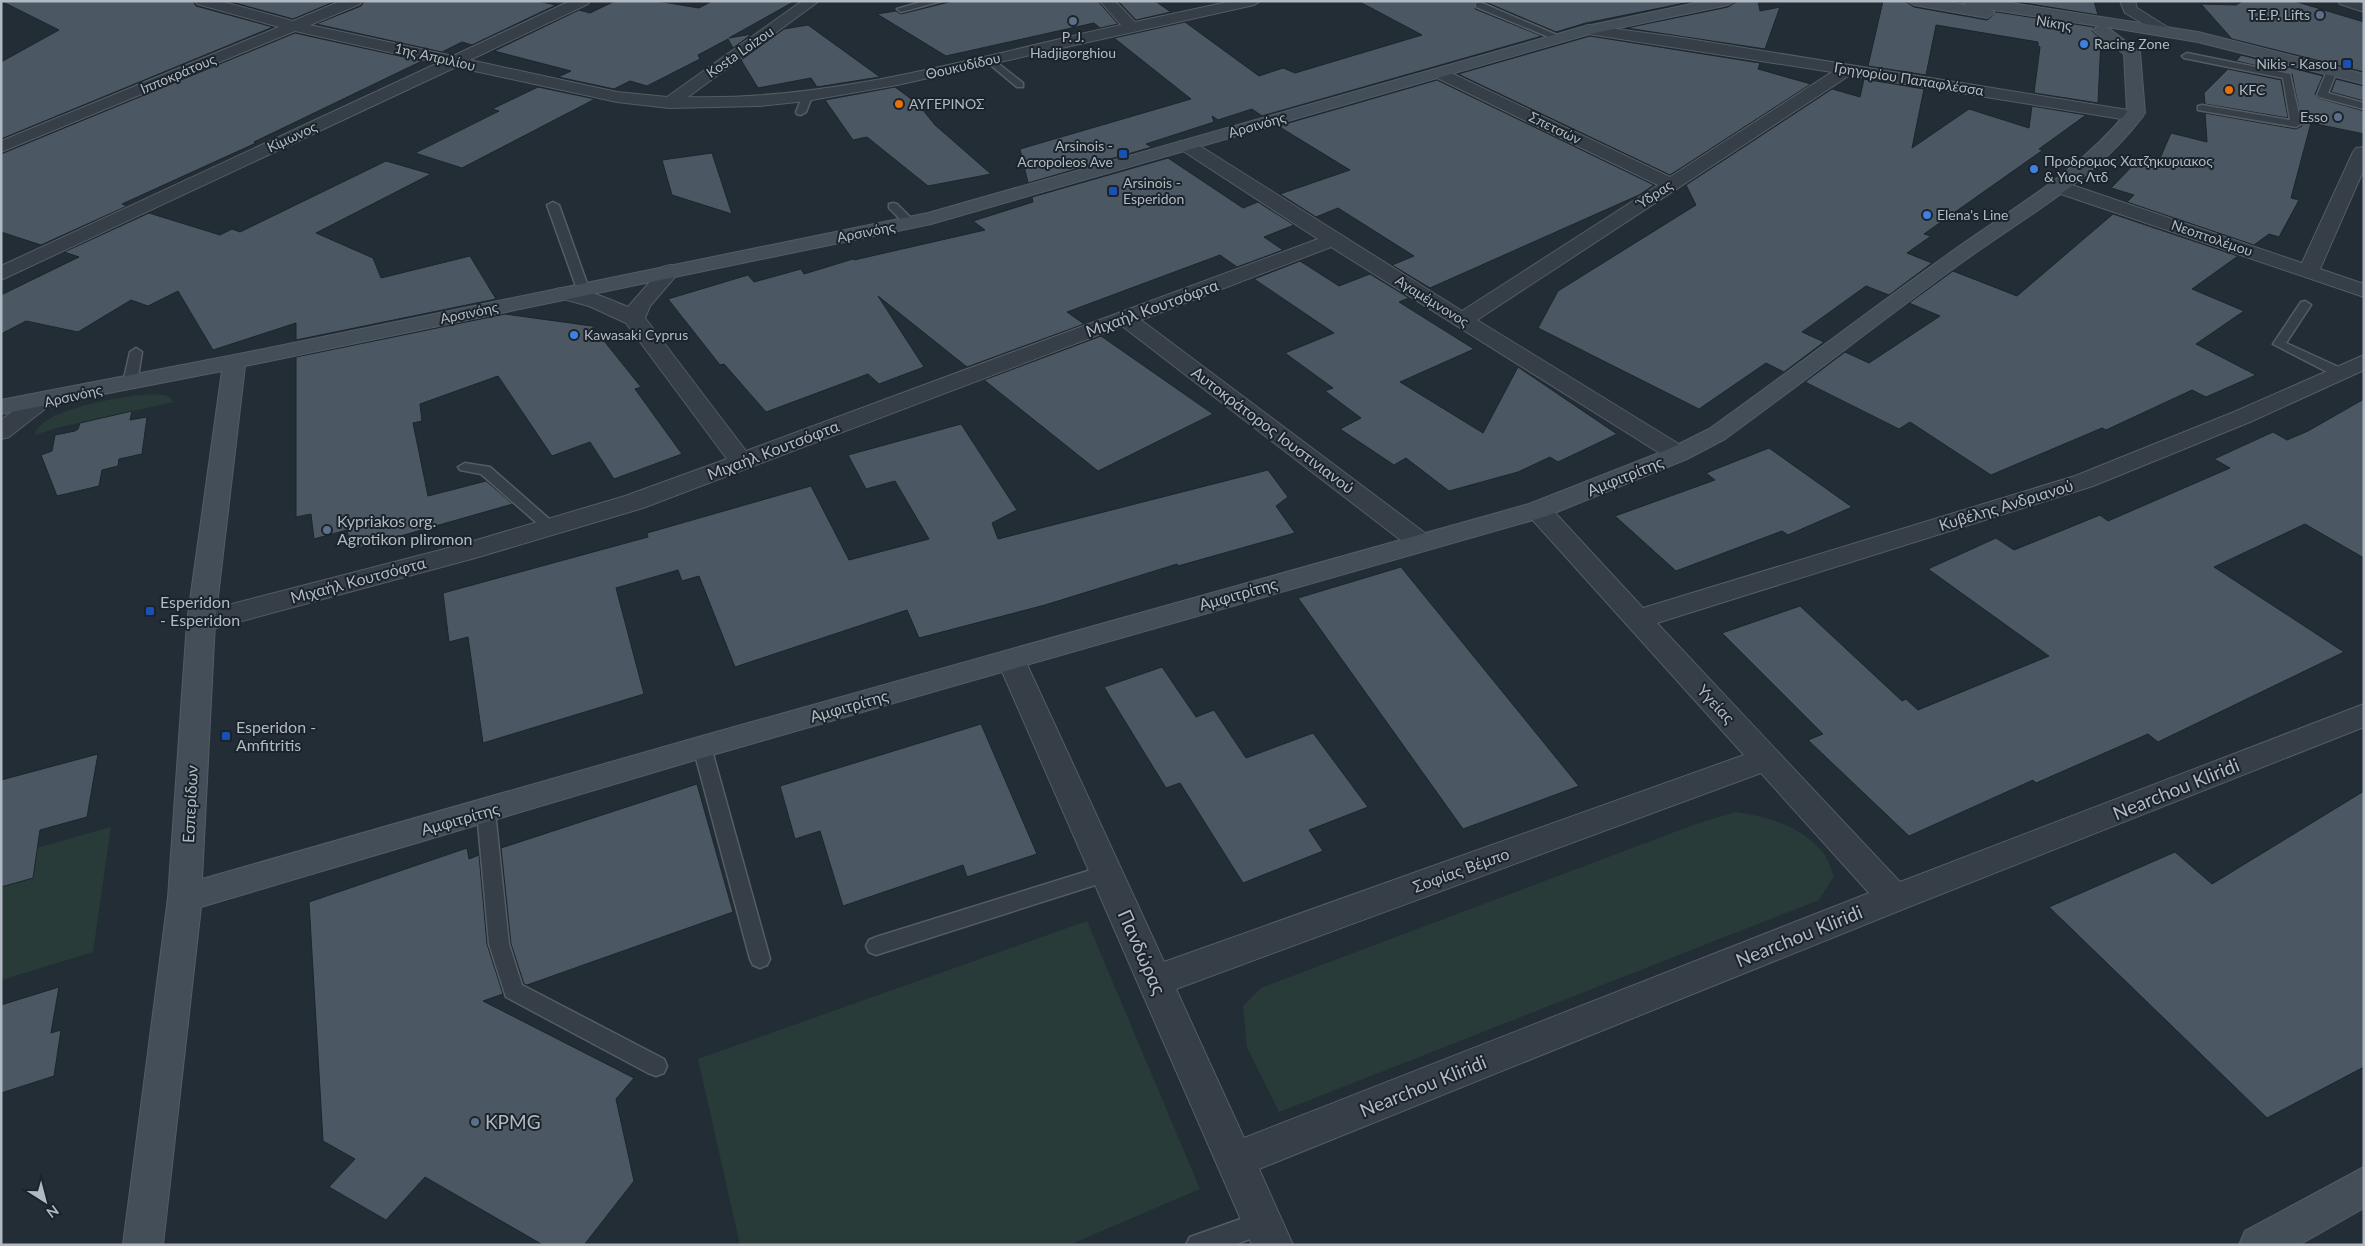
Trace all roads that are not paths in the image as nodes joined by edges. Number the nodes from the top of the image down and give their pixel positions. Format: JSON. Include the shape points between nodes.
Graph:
{"nodes":[{"id":1,"x":202,"y":1,"type":"edge"},
{"id":2,"x":355,"y":1,"type":"edge"},
{"id":3,"x":582,"y":1,"type":"edge"},
{"id":4,"x":812,"y":1,"type":"edge"},
{"id":5,"x":938,"y":1,"type":"edge"},
{"id":6,"x":1107,"y":1,"type":"edge"},
{"id":7,"x":1254,"y":1,"type":"edge"},
{"id":8,"x":1728,"y":1,"type":"edge"},
{"id":9,"x":1914,"y":1,"type":"edge"},
{"id":10,"x":1968,"y":1,"type":"edge"},
{"id":11,"x":1479,"y":5,"type":"dead end"},
{"id":12,"x":2128,"y":6,"type":"edge"},
{"id":13,"x":901,"y":9,"type":"dead end"},
{"id":14,"x":1659,"y":15,"type":"junction"},
{"id":15,"x":2100,"y":25,"type":"junction"},
{"id":16,"x":294,"y":26,"type":"junction"},
{"id":17,"x":1132,"y":28,"type":"junction"},
{"id":18,"x":1587,"y":30,"type":"junction"},
{"id":19,"x":2169,"y":36,"type":"junction"},
{"id":20,"x":1559,"y":38,"type":"junction"},
{"id":21,"x":1683,"y":42,"type":"junction"},
{"id":22,"x":2132,"y":52,"type":"junction"},
{"id":23,"x":2186,"y":56,"type":"dead end"},
{"id":24,"x":990,"y":60,"type":"junction"},
{"id":25,"x":453,"y":61,"type":"junction"},
{"id":26,"x":1848,"y":70,"type":"junction"},
{"id":27,"x":2332,"y":72,"type":"junction"},
{"id":28,"x":1440,"y":73,"type":"junction"},
{"id":29,"x":2364,"y":79,"type":"edge"},
{"id":30,"x":1020,"y":85,"type":"dead end"},
{"id":31,"x":669,"y":103,"type":"junction"},
{"id":32,"x":2364,"y":106,"type":"edge"},
{"id":33,"x":2202,"y":108,"type":"dead end"},
{"id":34,"x":2134,"y":116,"type":"junction"},
{"id":35,"x":1186,"y":145,"type":"junction"},
{"id":36,"x":1,"y":147,"type":"edge"},
{"id":37,"x":2362,"y":152,"type":"dead end"},
{"id":38,"x":1671,"y":184,"type":"junction"},
{"id":39,"x":2059,"y":187,"type":"junction"},
{"id":40,"x":553,"y":205,"type":"dead end"},
{"id":41,"x":893,"y":206,"type":"dead end"},
{"id":42,"x":910,"y":223,"type":"junction"},
{"id":43,"x":1333,"y":240,"type":"junction"},
{"id":44,"x":670,"y":271,"type":"junction"},
{"id":45,"x":2309,"y":271,"type":"junction"},
{"id":46,"x":1,"y":274,"type":"edge"},
{"id":47,"x":573,"y":291,"type":"junction"},
{"id":48,"x":2364,"y":291,"type":"edge"},
{"id":49,"x":2306,"y":305,"type":"dead end"},
{"id":50,"x":634,"y":318,"type":"junction"},
{"id":51,"x":1126,"y":318,"type":"junction"},
{"id":52,"x":1462,"y":320,"type":"junction"},
{"id":53,"x":136,"y":352,"type":"dead end"},
{"id":54,"x":234,"y":362,"type":"junction"},
{"id":55,"x":2364,"y":362,"type":"edge"},
{"id":56,"x":2340,"y":373,"type":"junction"},
{"id":57,"x":130,"y":383,"type":"junction"},
{"id":58,"x":42,"y":400,"type":"junction"},
{"id":59,"x":1,"y":407,"type":"edge"},
{"id":60,"x":1,"y":432,"type":"edge"},
{"id":61,"x":1678,"y":454,"type":"junction"},
{"id":62,"x":742,"y":462,"type":"junction"},
{"id":63,"x":465,"y":467,"type":"dead end"},
{"id":64,"x":1538,"y":510,"type":"junction"},
{"id":65,"x":551,"y":528,"type":"junction"},
{"id":66,"x":1420,"y":542,"type":"junction"},
{"id":67,"x":1638,"y":619,"type":"junction"},
{"id":68,"x":201,"y":622,"type":"junction"},
{"id":69,"x":1011,"y":660,"type":"junction"},
{"id":70,"x":2364,"y":715,"type":"edge"},
{"id":71,"x":702,"y":747,"type":"junction"},
{"id":72,"x":1766,"y":759,"type":"junction"},
{"id":73,"x":486,"y":812,"type":"junction"},
{"id":74,"x":1107,"y":873,"type":"junction"},
{"id":75,"x":184,"y":898,"type":"junction"},
{"id":76,"x":1894,"y":898,"type":"junction"},
{"id":77,"x":876,"y":946,"type":"dead end"},
{"id":78,"x":760,"y":959,"type":"dead end"},
{"id":79,"x":1155,"y":981,"type":"junction"},
{"id":80,"x":656,"y":1066,"type":"dead end"},
{"id":81,"x":1235,"y":1160,"type":"junction"},
{"id":82,"x":2364,"y":1186,"type":"edge"},
{"id":83,"x":1268,"y":1234,"type":"edge"},
{"id":84,"x":143,"y":1245,"type":"edge"},
{"id":85,"x":1198,"y":1245,"type":"edge"},
{"id":86,"x":2259,"y":1245,"type":"edge"}],
"edges":[{"from":1,"to":16,"type":"street","name":"1ης Απριλίου"},
{"from":2,"to":16,"type":"street","name":"Ιπποκράτους"},
{"from":3,"to":25,"type":"street","name":"Κίμωνος"},
{"from":4,"to":31,"type":"street","name":"Kosta Loizou"},
{"from":5,"to":13,"type":"lane"},
{"from":6,"to":17,"type":"street"},
{"from":7,"to":17,"type":"street","name":"Θουκυδίδου"},
{"from":8,"to":14,"type":"street","name":"Αρσινόης"},
{"from":9,"to":15,"type":"street","name":"Νίκης"},
{"from":10,"to":15,"type":"street","name":"Νίκης"},
{"from":11,"to":20,"type":"lane"},
{"from":12,"to":15,"type":"street"},
{"from":12,"to":19,"type":"street"},
{"from":14,"to":18,"type":"street","name":"Αρσινόης"},
{"from":14,"to":21,"type":"street","name":"Γρηγορίου Παπαφλέσσα","via":[[1657,28]]},
{"from":15,"to":19,"type":"street","name":"Νίκης"},
{"from":15,"to":22,"type":"street"},
{"from":16,"to":25,"type":"street","name":"1ης Απριλίου"},
{"from":16,"to":36,"type":"street","name":"Ιπποκράτους"},
{"from":17,"to":24,"type":"street","name":"Θουκυδίδου"},
{"from":18,"to":20,"type":"street","name":"Αρσινόης"},
{"from":18,"to":21,"type":"street","name":"Γρηγορίου Παπαφλέσσα"},
{"from":19,"to":22,"type":"street"},
{"from":19,"to":27,"type":"street","name":"Νίκης","via":[[2255,58]]},
{"from":20,"to":28,"type":"street","name":"Αρσινόης"},
{"from":21,"to":26,"type":"street","name":"Γρηγορίου Παπαφλέσσα"},
{"from":22,"to":34,"type":"street"},
{"from":23,"to":33,"type":"lane","via":[[2288,76],[2296,124]]},
{"from":24,"to":30,"type":"lane"},
{"from":24,"to":31,"type":"street","name":"Θουκυδίδου","via":[[804,104]]},
{"from":25,"to":31,"type":"street","name":"1ης Απριλίου","via":[[617,97]]},
{"from":25,"to":46,"type":"street","name":"Κίμωνος"},
{"from":26,"to":34,"type":"street","name":"Γρηγορίου Παπαφλέσσα"},
{"from":26,"to":38,"type":"street","name":"Ύδρας"},
{"from":27,"to":29,"type":"street","name":"Νίκης"},
{"from":27,"to":32,"type":"lane","via":[[2322,95]]},
{"from":28,"to":35,"type":"street","name":"Αρσινόης"},
{"from":28,"to":38,"type":"street","name":"Σπετσών"},
{"from":34,"to":39,"type":"street","name":"Αμφιτρίτης","via":[[2115,139]]},
{"from":35,"to":42,"type":"street","name":"Αρσινόης","via":[[990,203]]},
{"from":35,"to":43,"type":"street","name":"Αγαμέμνονος"},
{"from":37,"to":45,"type":"street"},
{"from":38,"to":52,"type":"street","name":"Ύδρας"},
{"from":39,"to":45,"type":"street","name":"Νεοπτολέμου"},
{"from":39,"to":61,"type":"street","name":"Αμφιτρίτης","via":[[1940,269],[1717,434]]},
{"from":40,"to":47,"type":"lane"},
{"from":41,"to":42,"type":"lane"},
{"from":42,"to":44,"type":"street","name":"Αρσινόης"},
{"from":43,"to":51,"type":"street","name":"Μιχαήλ Κουτσόφτα"},
{"from":43,"to":52,"type":"street","name":"Αγαμέμνονος"},
{"from":44,"to":47,"type":"street","name":"Αρσινόης"},
{"from":44,"to":50,"type":"street","via":[[640,304]]},
{"from":45,"to":48,"type":"street","name":"Νεοπτολέμου"},
{"from":47,"to":50,"type":"street"},
{"from":47,"to":54,"type":"street","name":"Αρσινόης"},
{"from":49,"to":56,"type":"lane","via":[[2279,344]]},
{"from":50,"to":62,"type":"street"},
{"from":51,"to":62,"type":"street","name":"Μιχαήλ Κουτσόφτα"},
{"from":51,"to":66,"type":"street","name":"Αυτοκράτορος Ιουστινιανού"},
{"from":52,"to":61,"type":"street","name":"Αγαμέμνονος"},
{"from":53,"to":57,"type":"lane"},
{"from":54,"to":57,"type":"street","name":"Αρσινόης"},
{"from":54,"to":68,"type":"street","name":"Εσπερίδων"},
{"from":55,"to":56,"type":"street","name":"Κυβέλης Ανδριανού"},
{"from":56,"to":67,"type":"street","name":"Κυβέλης Ανδριανού","via":[[2084,481]]},
{"from":57,"to":58,"type":"street","name":"Αρσινόης"},
{"from":58,"to":59,"type":"street"},
{"from":58,"to":60,"type":"street","name":"Αρσινόης"},
{"from":61,"to":64,"type":"street","name":"Αμφιτρίτης"},
{"from":62,"to":65,"type":"street","name":"Μιχαήλ Κουτσόφτα","via":[[634,502]]},
{"from":63,"to":65,"type":"lane","via":[[485,470]]},
{"from":64,"to":66,"type":"street","name":"Αμφιτρίτης"},
{"from":64,"to":67,"type":"street","name":"Υγείας"},
{"from":65,"to":68,"type":"street","name":"Μιχαήλ Κουτσόφτα"},
{"from":66,"to":69,"type":"street","name":"Αμφιτρίτης"},
{"from":67,"to":72,"type":"street","name":"Υγείας"},
{"from":68,"to":75,"type":"street","name":"Εσπερίδων"},
{"from":69,"to":71,"type":"street","name":"Αμφιτρίτης"},
{"from":69,"to":74,"type":"street","name":"Πανδώρας"},
{"from":70,"to":76,"type":"street","name":"Nearchou Kliridi"},
{"from":71,"to":73,"type":"street","name":"Αμφιτρίτης"},
{"from":71,"to":78,"type":"lane"},
{"from":72,"to":76,"type":"street","name":"Υγείας"},
{"from":72,"to":79,"type":"street","name":"Σοφίας Βέμπο"},
{"from":73,"to":75,"type":"street","name":"Αμφιτρίτης"},
{"from":73,"to":80,"type":"lane","via":[[499,944],[513,991]]},
{"from":74,"to":77,"type":"lane"},
{"from":74,"to":79,"type":"street","name":"Πανδώρας"},
{"from":75,"to":84,"type":"street","name":"Εσπερίδων"},
{"from":76,"to":81,"type":"street","name":"Nearchou Kliridi"},
{"from":79,"to":81,"type":"street","name":"Πανδώρας"},
{"from":81,"to":83,"type":"street","name":"Πανδώρας"},
{"from":82,"to":86,"type":"street"},
{"from":83,"to":85,"type":"lane"}]}
